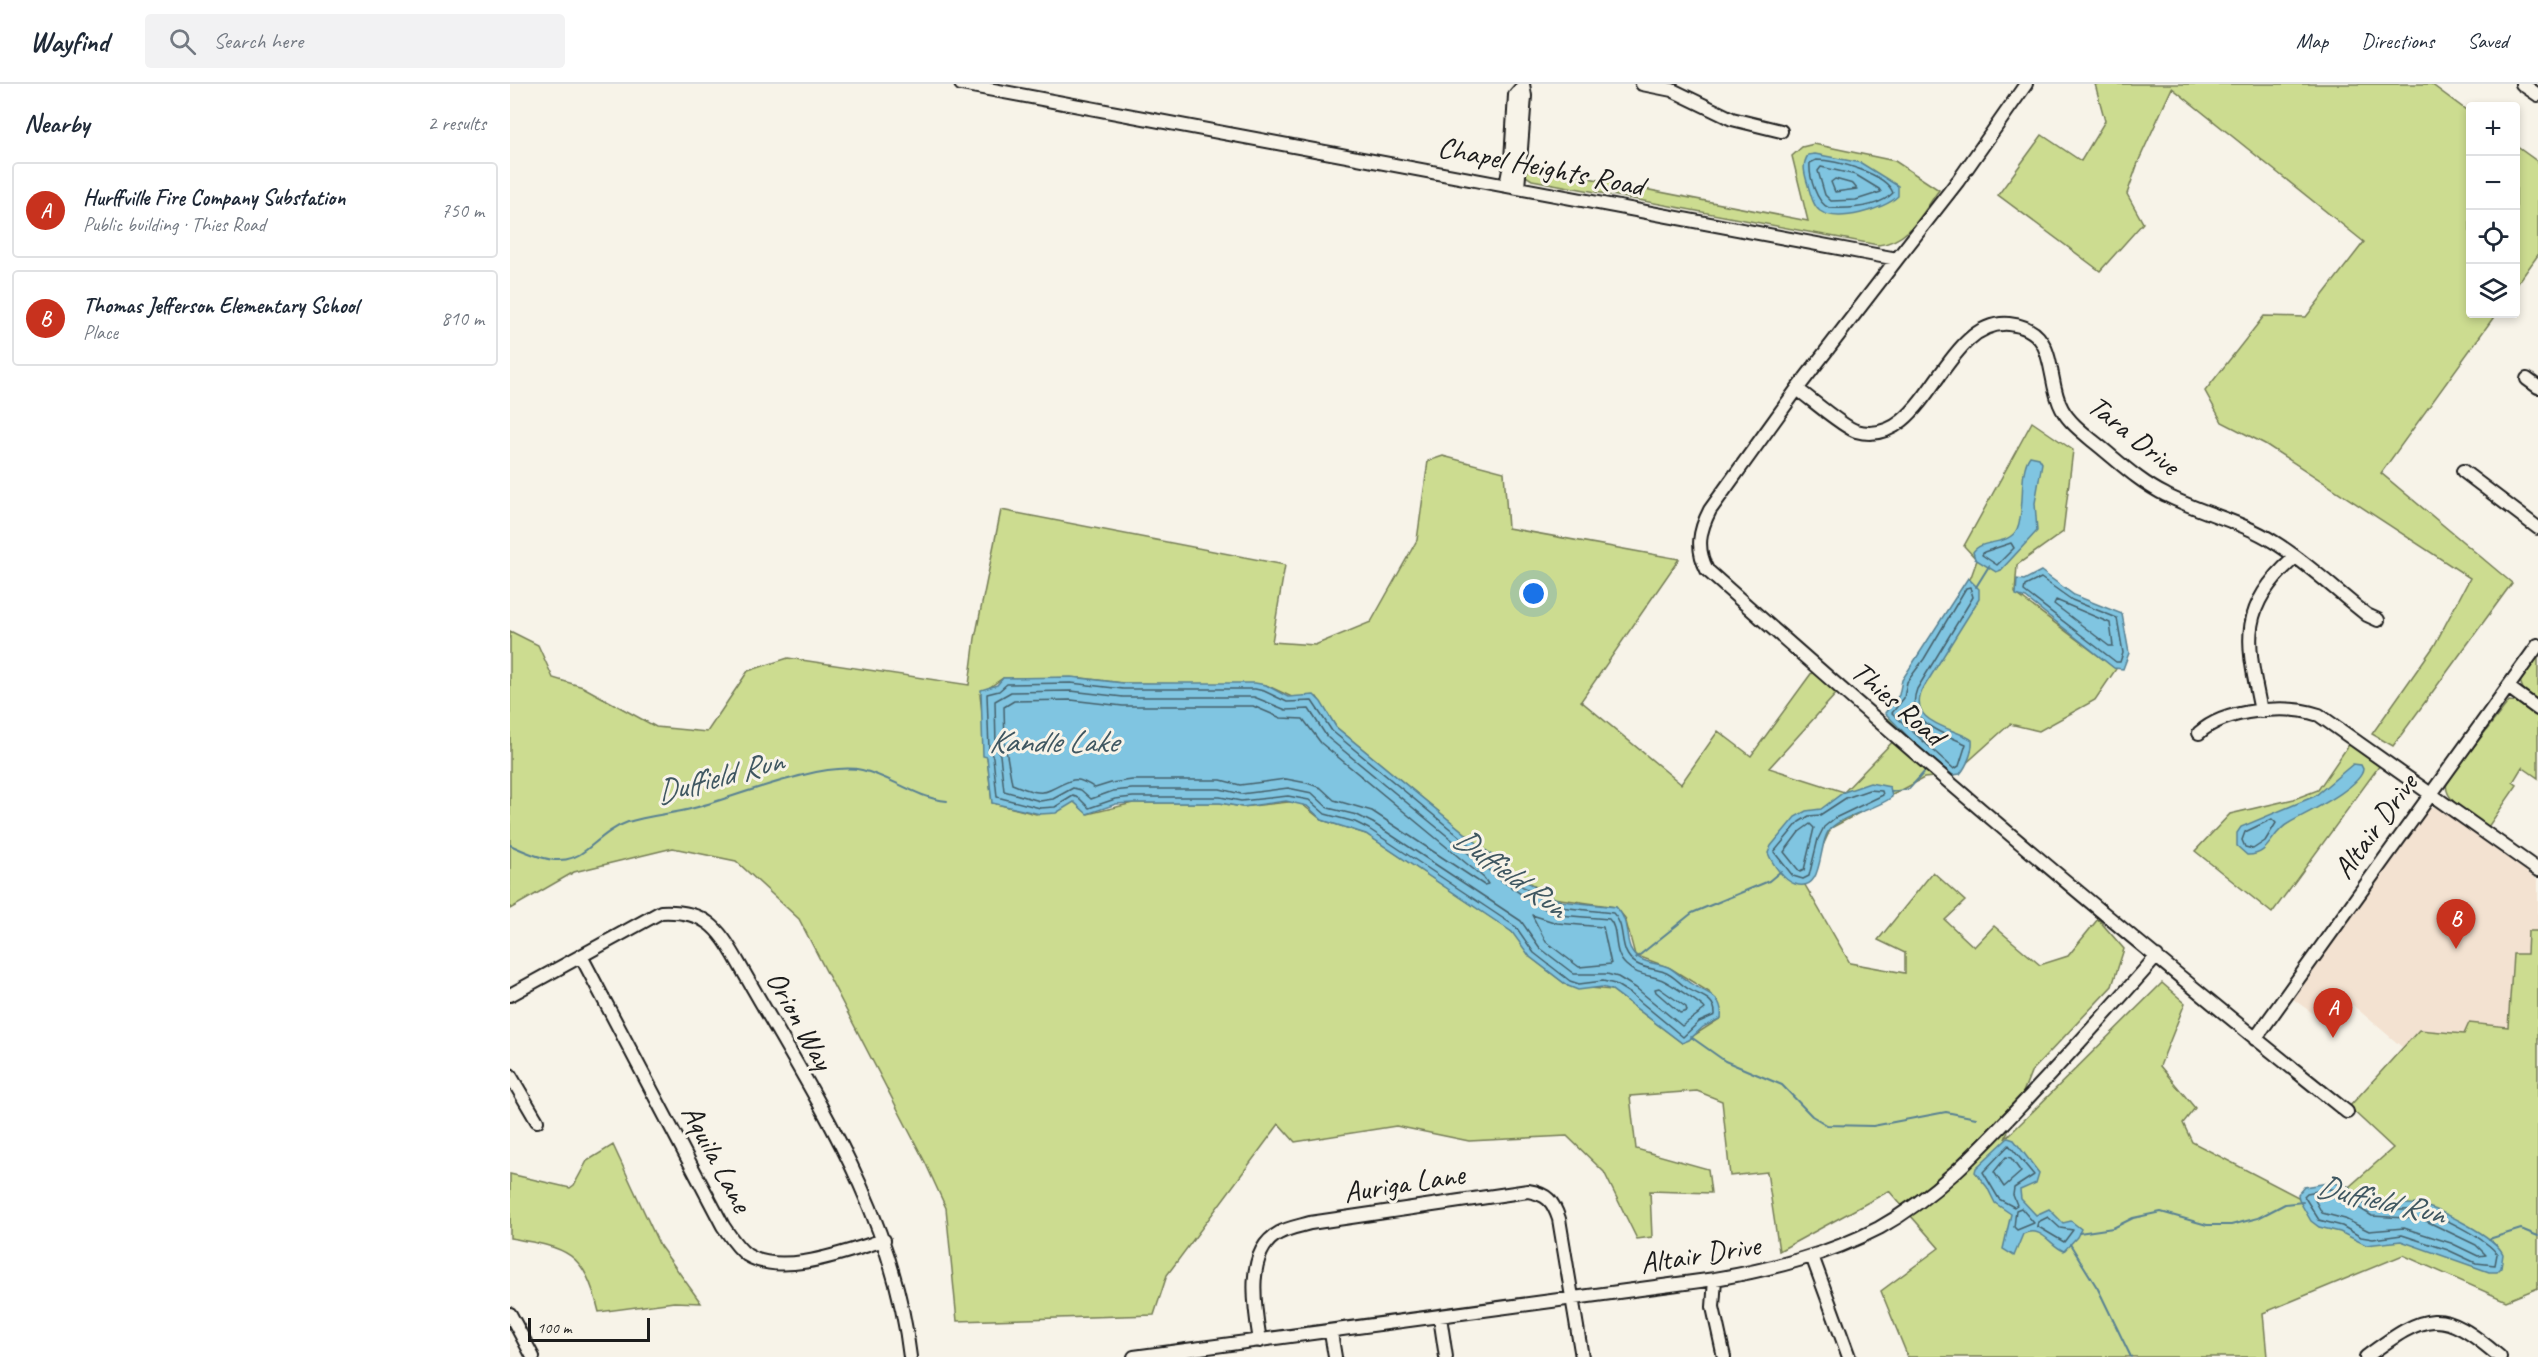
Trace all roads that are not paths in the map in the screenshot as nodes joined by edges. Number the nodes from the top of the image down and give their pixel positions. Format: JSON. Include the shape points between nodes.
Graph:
{"nodes":[{"id":1,"x":961,"y":84,"type":"edge"},
{"id":2,"x":1642,"y":84,"type":"edge"},
{"id":3,"x":2026,"y":84,"type":"edge"},
{"id":4,"x":2522,"y":84,"type":"edge"},
{"id":5,"x":1523,"y":86,"type":"edge"},
{"id":6,"x":2538,"y":95,"type":"edge"},
{"id":7,"x":1781,"y":131,"type":"dead end"},
{"id":8,"x":1512,"y":186,"type":"junction"},
{"id":9,"x":1897,"y":259,"type":"junction"},
{"id":10,"x":2527,"y":379,"type":"dead end"},
{"id":11,"x":2538,"y":387,"type":"edge"},
{"id":12,"x":1797,"y":388,"type":"junction"},
{"id":13,"x":2463,"y":471,"type":"dead end"},
{"id":14,"x":2538,"y":528,"type":"edge"},
{"id":15,"x":2294,"y":558,"type":"junction"},
{"id":16,"x":2378,"y":620,"type":"dead end"},
{"id":17,"x":2538,"y":645,"type":"edge"},
{"id":18,"x":2508,"y":687,"type":"junction"},
{"id":19,"x":2538,"y":709,"type":"edge"},
{"id":20,"x":2261,"y":711,"type":"junction"},
{"id":21,"x":2199,"y":732,"type":"dead end"},
{"id":22,"x":2430,"y":793,"type":"junction"},
{"id":23,"x":2538,"y":870,"type":"edge"},
{"id":24,"x":581,"y":956,"type":"junction"},
{"id":25,"x":2157,"y":956,"type":"junction"},
{"id":26,"x":510,"y":995,"type":"edge"},
{"id":27,"x":2255,"y":1039,"type":"junction"},
{"id":28,"x":510,"y":1076,"type":"edge"},
{"id":29,"x":2347,"y":1112,"type":"dead end"},
{"id":30,"x":537,"y":1121,"type":"dead end"},
{"id":31,"x":884,"y":1240,"type":"junction"},
{"id":32,"x":1812,"y":1256,"type":"junction"},
{"id":33,"x":1715,"y":1280,"type":"junction"},
{"id":34,"x":1571,"y":1298,"type":"junction"},
{"id":35,"x":510,"y":1314,"type":"edge"},
{"id":36,"x":1440,"y":1317,"type":"junction"},
{"id":37,"x":1331,"y":1333,"type":"junction"},
{"id":38,"x":1260,"y":1341,"type":"junction"},
{"id":39,"x":1223,"y":1352,"type":"edge"},
{"id":40,"x":533,"y":1357,"type":"edge"},
{"id":41,"x":910,"y":1357,"type":"edge"},
{"id":42,"x":1134,"y":1357,"type":"edge"},
{"id":43,"x":1335,"y":1357,"type":"edge"},
{"id":44,"x":1446,"y":1357,"type":"edge"},
{"id":45,"x":1582,"y":1357,"type":"edge"},
{"id":46,"x":1724,"y":1357,"type":"edge"},
{"id":47,"x":1849,"y":1357,"type":"edge"},
{"id":48,"x":2366,"y":1357,"type":"edge"},
{"id":49,"x":2500,"y":1357,"type":"edge"}],
"edges":[{"from":1,"to":8,"type":"street","name":"Chapel Heights Road"},
{"from":2,"to":7,"type":"street","via":[[1672,90],[1732,119]]},
{"from":3,"to":9,"type":"street"},
{"from":4,"to":6,"type":"street"},
{"from":5,"to":8,"type":"street","via":[[1515,95]]},
{"from":8,"to":9,"type":"street","name":"Chapel Heights Road"},
{"from":9,"to":12,"type":"street","name":"Thies Road"},
{"from":10,"to":11,"type":"street"},
{"from":12,"to":15,"type":"street","name":"Tara Drive","via":[[1854,431],[1891,428],[1909,415],[1972,336],[1988,326],[2010,324],[2027,329],[2040,339],[2049,355],[2061,408],[2084,434],[2149,486],[2256,532]]},
{"from":12,"to":25,"type":"street","name":"Thies Road","via":[[1704,523],[1700,548],[1707,570]]},
{"from":13,"to":14,"type":"street"},
{"from":15,"to":16,"type":"street","name":"Tara Drive"},
{"from":15,"to":20,"type":"street","via":[[2257,603],[2250,624],[2250,659]]},
{"from":17,"to":18,"type":"street","name":"Altair Drive"},
{"from":18,"to":19,"type":"street"},
{"from":18,"to":22,"type":"street","name":"Altair Drive"},
{"from":20,"to":21,"type":"street","via":[[2213,722]]},
{"from":20,"to":22,"type":"street","via":[[2297,709],[2319,715]]},
{"from":22,"to":23,"type":"street"},
{"from":22,"to":27,"type":"street","name":"Altair Drive"},
{"from":24,"to":26,"type":"street","name":"Orion Way"},
{"from":24,"to":31,"type":"street","name":"Aquila Lane","via":[[723,1226],[738,1247],[760,1260],[790,1262],[834,1255]]},
{"from":24,"to":31,"type":"street","name":"Orion Way","via":[[661,912],[697,916],[717,929],[838,1138]]},
{"from":25,"to":27,"type":"street","name":"Thies Road"},
{"from":25,"to":32,"type":"street","name":"Altair Drive","via":[[2099,1023],[1951,1177],[1881,1227]]},
{"from":27,"to":29,"type":"street","name":"Thies Road"},
{"from":28,"to":30,"type":"street"},
{"from":31,"to":41,"type":"street","name":"Orion Way","via":[[904,1314]]},
{"from":32,"to":33,"type":"street","name":"Altair Drive"},
{"from":32,"to":47,"type":"street"},
{"from":33,"to":34,"type":"street","name":"Altair Drive"},
{"from":33,"to":46,"type":"street","via":[[1713,1307]]},
{"from":34,"to":36,"type":"street","name":"Altair Drive"},
{"from":34,"to":38,"type":"street","name":"Auriga Lane","via":[[1559,1219],[1551,1201],[1536,1192],[1505,1193],[1310,1223],[1278,1233],[1263,1250],[1254,1277],[1253,1300]]},
{"from":34,"to":45,"type":"street","name":"Auriga Lane"},
{"from":35,"to":40,"type":"street"},
{"from":36,"to":37,"type":"street","name":"Altair Drive"},
{"from":36,"to":44,"type":"street"},
{"from":37,"to":38,"type":"street","name":"Altair Drive"},
{"from":37,"to":43,"type":"street"},
{"from":38,"to":39,"type":"street","name":"Altair Drive"},
{"from":39,"to":42,"type":"street","name":"Altair Drive"},
{"from":48,"to":49,"type":"street","via":[[2417,1324],[2439,1321],[2461,1326]]}]}
